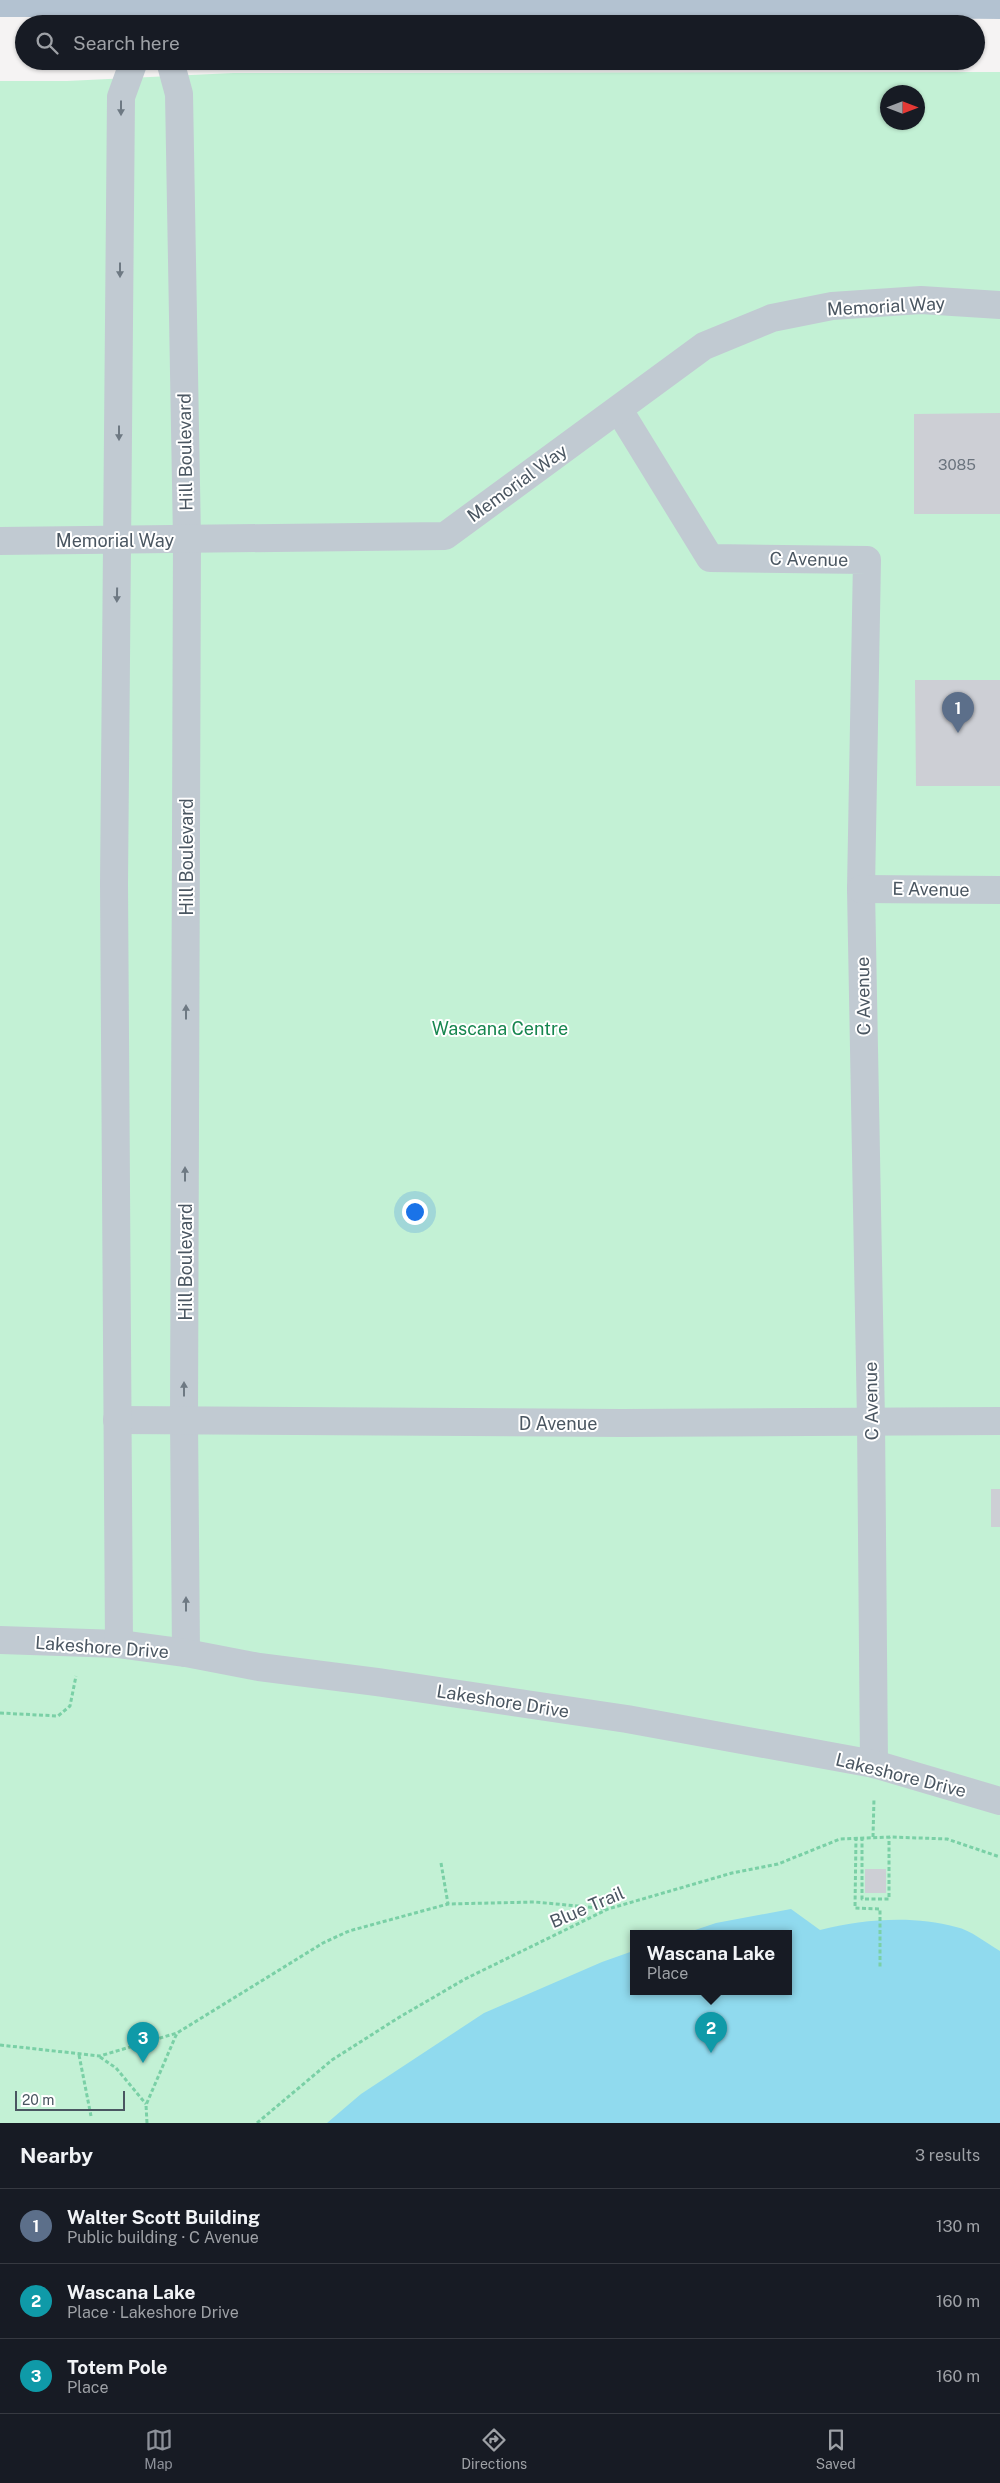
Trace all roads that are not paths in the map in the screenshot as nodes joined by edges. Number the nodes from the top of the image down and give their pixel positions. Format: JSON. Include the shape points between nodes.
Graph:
{"nodes":[{"id":1,"x":0,"y":3,"type":"edge"},
{"id":2,"x":1000,"y":5,"type":"edge"},
{"id":3,"x":143,"y":15,"type":"edge"},
{"id":4,"x":232,"y":15,"type":"edge"},
{"id":5,"x":131,"y":70,"type":"edge"},
{"id":6,"x":172,"y":70,"type":"edge"},
{"id":7,"x":1000,"y":305,"type":"edge"},
{"id":8,"x":619,"y":410,"type":"junction"},
{"id":9,"x":118,"y":539,"type":"junction"},
{"id":10,"x":187,"y":539,"type":"junction"},
{"id":11,"x":0,"y":541,"type":"edge"},
{"id":12,"x":861,"y":889,"type":"junction"},
{"id":13,"x":1000,"y":890,"type":"edge"},
{"id":14,"x":184,"y":1419,"type":"junction"},
{"id":15,"x":117,"y":1420,"type":"junction"},
{"id":16,"x":871,"y":1421,"type":"junction"},
{"id":17,"x":1000,"y":1421,"type":"edge"},
{"id":18,"x":0,"y":1640,"type":"edge"},
{"id":19,"x":119,"y":1644,"type":"junction"},
{"id":20,"x":186,"y":1653,"type":"junction"},
{"id":21,"x":874,"y":1764,"type":"junction"},
{"id":22,"x":1000,"y":1801,"type":"edge"}],
"edges":[{"from":1,"to":3,"type":"main road"},
{"from":2,"to":4,"type":"main road"},
{"from":5,"to":9,"type":"street","one_way":true,"via":[[121,97]]},
{"from":6,"to":10,"type":"street","name":"Hill Boulevard","via":[[179,94]]},
{"from":7,"to":8,"type":"street","name":"Memorial Way","via":[[921,300],[832,306],[772,318],[704,346]]},
{"from":8,"to":10,"type":"street","name":"Memorial Way","via":[[444,536]]},
{"from":8,"to":12,"type":"street","name":"C Avenue","via":[[710,558],[867,560]]},
{"from":9,"to":10,"type":"street","name":"Memorial Way"},
{"from":9,"to":11,"type":"street","name":"Memorial Way"},
{"from":9,"to":15,"type":"street","one_way":true,"via":[[114,884]]},
{"from":14,"to":10,"type":"street","name":"Hill Boulevard","one_way":true},
{"from":12,"to":13,"type":"street","name":"E Avenue"},
{"from":12,"to":16,"type":"street","name":"C Avenue"},
{"from":14,"to":15,"type":"street","name":"D Avenue"},
{"from":14,"to":16,"type":"street","name":"D Avenue","via":[[613,1423]]},
{"from":20,"to":14,"type":"street","name":"Hill Boulevard","one_way":true},
{"from":15,"to":19,"type":"street"},
{"from":16,"to":17,"type":"street","name":"D Avenue"},
{"from":16,"to":21,"type":"street","name":"C Avenue"},
{"from":18,"to":19,"type":"street","name":"Lakeshore Drive"},
{"from":19,"to":20,"type":"street","name":"Lakeshore Drive"},
{"from":20,"to":21,"type":"street","name":"Lakeshore Drive","via":[[259,1667],[627,1719]]},
{"from":21,"to":22,"type":"street","name":"Lakeshore Drive"}]}
